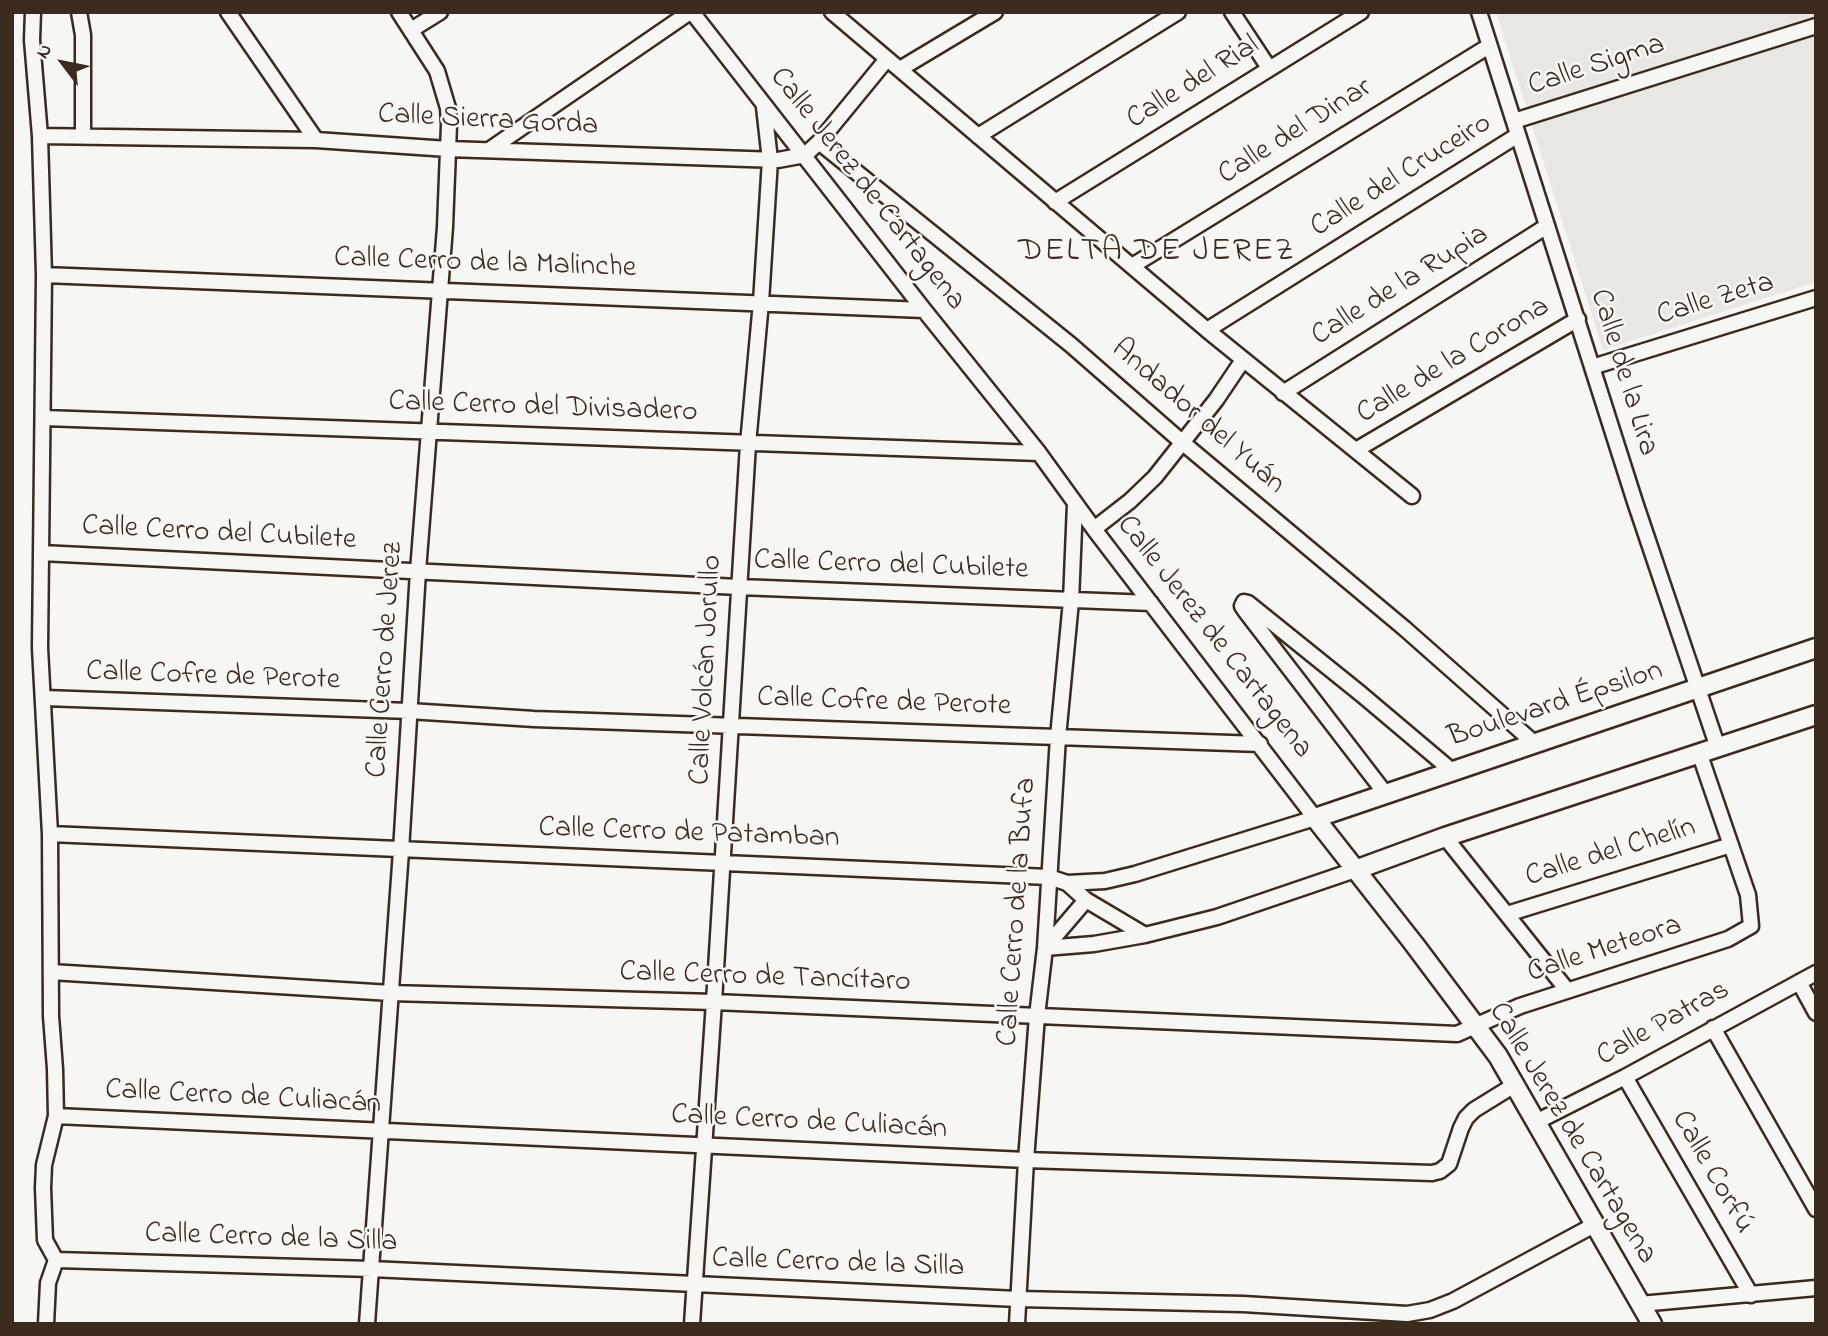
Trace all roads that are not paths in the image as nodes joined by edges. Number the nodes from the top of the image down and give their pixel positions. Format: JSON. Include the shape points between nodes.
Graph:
{"nodes":[{"id":1,"x":33,"y":12,"type":"edge"},
{"id":2,"x":79,"y":12,"type":"edge"},
{"id":3,"x":228,"y":12,"type":"edge"},
{"id":4,"x":399,"y":12,"type":"edge"},
{"id":5,"x":440,"y":12,"type":"edge"},
{"id":6,"x":691,"y":12,"type":"edge"},
{"id":7,"x":832,"y":12,"type":"edge"},
{"id":8,"x":995,"y":12,"type":"edge"},
{"id":9,"x":1178,"y":12,"type":"edge"},
{"id":10,"x":1232,"y":12,"type":"edge"},
{"id":11,"x":1361,"y":12,"type":"edge"},
{"id":12,"x":1479,"y":12,"type":"edge"},
{"id":13,"x":1816,"y":26,"type":"edge"},
{"id":14,"x":411,"y":30,"type":"junction"},
{"id":15,"x":1489,"y":46,"type":"junction"},
{"id":16,"x":887,"y":59,"type":"junction"},
{"id":17,"x":1269,"y":68,"type":"junction"},
{"id":18,"x":900,"y":69,"type":"junction"},
{"id":19,"x":764,"y":104,"type":"junction"},
{"id":20,"x":1516,"y":128,"type":"junction"},
{"id":21,"x":40,"y":136,"type":"junction"},
{"id":22,"x":83,"y":136,"type":"junction"},
{"id":23,"x":978,"y":136,"type":"junction"},
{"id":24,"x":316,"y":140,"type":"junction"},
{"id":25,"x":819,"y":142,"type":"junction"},
{"id":26,"x":448,"y":149,"type":"junction"},
{"id":27,"x":489,"y":150,"type":"junction"},
{"id":28,"x":805,"y":155,"type":"junction"},
{"id":29,"x":770,"y":160,"type":"junction"},
{"id":30,"x":1055,"y":202,"type":"junction"},
{"id":31,"x":1547,"y":226,"type":"junction"},
{"id":32,"x":1132,"y":266,"type":"junction"},
{"id":33,"x":44,"y":275,"type":"junction"},
{"id":34,"x":440,"y":289,"type":"junction"},
{"id":35,"x":1816,"y":298,"type":"edge"},
{"id":36,"x":761,"y":302,"type":"junction"},
{"id":37,"x":924,"y":310,"type":"junction"},
{"id":38,"x":1578,"y":319,"type":"junction"},
{"id":39,"x":1207,"y":330,"type":"junction"},
{"id":40,"x":1243,"y":360,"type":"junction"},
{"id":41,"x":1592,"y":367,"type":"junction"},
{"id":42,"x":1283,"y":393,"type":"junction"},
{"id":43,"x":44,"y":418,"type":"junction"},
{"id":44,"x":430,"y":431,"type":"junction"},
{"id":45,"x":1183,"y":443,"type":"junction"},
{"id":46,"x":748,"y":444,"type":"junction"},
{"id":47,"x":1356,"y":450,"type":"junction"},
{"id":48,"x":1039,"y":453,"type":"junction"},
{"id":49,"x":1412,"y":496,"type":"dead end"},
{"id":50,"x":1075,"y":504,"type":"junction"},
{"id":51,"x":1094,"y":529,"type":"junction"},
{"id":52,"x":41,"y":553,"type":"junction"},
{"id":53,"x":418,"y":571,"type":"junction"},
{"id":54,"x":739,"y":587,"type":"junction"},
{"id":55,"x":1071,"y":601,"type":"junction"},
{"id":56,"x":1151,"y":603,"type":"junction"},
{"id":57,"x":1816,"y":648,"type":"edge"},
{"id":58,"x":1697,"y":688,"type":"junction"},
{"id":59,"x":45,"y":698,"type":"junction"},
{"id":60,"x":409,"y":711,"type":"junction"},
{"id":61,"x":1816,"y":715,"type":"edge"},
{"id":62,"x":732,"y":724,"type":"junction"},
{"id":63,"x":1058,"y":737,"type":"junction"},
{"id":64,"x":1533,"y":742,"type":"junction"},
{"id":65,"x":1260,"y":744,"type":"junction"},
{"id":66,"x":1718,"y":748,"type":"junction"},
{"id":67,"x":1700,"y":755,"type":"junction"},
{"id":68,"x":1451,"y":770,"type":"junction"},
{"id":69,"x":1385,"y":793,"type":"junction"},
{"id":70,"x":1315,"y":818,"type":"junction"},
{"id":71,"x":51,"y":834,"type":"junction"},
{"id":72,"x":1445,"y":837,"type":"junction"},
{"id":73,"x":1731,"y":845,"type":"junction"},
{"id":74,"x":401,"y":851,"type":"junction"},
{"id":75,"x":722,"y":862,"type":"junction"},
{"id":76,"x":1355,"y":870,"type":"junction"},
{"id":77,"x":1049,"y":877,"type":"junction"},
{"id":78,"x":1067,"y":883,"type":"junction"},
{"id":79,"x":1086,"y":900,"type":"junction"},
{"id":80,"x":1507,"y":914,"type":"junction"},
{"id":81,"x":1145,"y":935,"type":"junction"},
{"id":82,"x":1045,"y":948,"type":"junction"},
{"id":83,"x":51,"y":972,"type":"junction"},
{"id":84,"x":1816,"y":973,"type":"edge"},
{"id":85,"x":1799,"y":982,"type":"junction"},
{"id":86,"x":1567,"y":990,"type":"junction"},
{"id":87,"x":391,"y":993,"type":"junction"},
{"id":88,"x":714,"y":1002,"type":"junction"},
{"id":89,"x":1816,"y":1013,"type":"edge"},
{"id":90,"x":1037,"y":1016,"type":"junction"},
{"id":91,"x":1476,"y":1027,"type":"junction"},
{"id":92,"x":1713,"y":1028,"type":"junction"},
{"id":93,"x":1625,"y":1077,"type":"junction"},
{"id":94,"x":1516,"y":1084,"type":"junction"},
{"id":95,"x":56,"y":1116,"type":"junction"},
{"id":96,"x":1536,"y":1122,"type":"junction"},
{"id":97,"x":380,"y":1132,"type":"junction"},
{"id":98,"x":705,"y":1145,"type":"junction"},
{"id":99,"x":1026,"y":1160,"type":"junction"},
{"id":100,"x":1816,"y":1209,"type":"edge"},
{"id":101,"x":1596,"y":1224,"type":"junction"},
{"id":102,"x":56,"y":1260,"type":"junction"},
{"id":103,"x":371,"y":1269,"type":"junction"},
{"id":104,"x":694,"y":1286,"type":"junction"},
{"id":105,"x":1816,"y":1288,"type":"edge"},
{"id":106,"x":1751,"y":1295,"type":"junction"},
{"id":107,"x":1018,"y":1299,"type":"junction"},
{"id":108,"x":1640,"y":1304,"type":"junction"},
{"id":109,"x":46,"y":1324,"type":"edge"},
{"id":110,"x":367,"y":1324,"type":"edge"},
{"id":111,"x":692,"y":1324,"type":"edge"},
{"id":112,"x":1017,"y":1324,"type":"edge"},
{"id":113,"x":1652,"y":1324,"type":"edge"}],
"edges":[{"from":1,"to":21,"type":"street"},
{"from":2,"to":22,"type":"street"},
{"from":3,"to":24,"type":"street"},
{"from":4,"to":14,"type":"street","name":"Calle Cerro de Jerez"},
{"from":5,"to":14,"type":"street"},
{"from":6,"to":19,"type":"street","name":"Calle Jerez de Cartagena"},
{"from":6,"to":27,"type":"street"},
{"from":7,"to":16,"type":"street"},
{"from":8,"to":18,"type":"street"},
{"from":9,"to":23,"type":"street"},
{"from":10,"to":17,"type":"street"},
{"from":11,"to":17,"type":"street","name":"Calle del Rial"},
{"from":12,"to":15,"type":"street","name":"Calle de la Lira"},
{"from":13,"to":20,"type":"street","name":"Calle Sigma"},
{"from":14,"to":26,"type":"street","name":"Calle Cerro de Jerez","via":[[444,90]]},
{"from":15,"to":20,"type":"street","name":"Calle de la Lira"},
{"from":15,"to":32,"type":"street","name":"Calle del Dinar"},
{"from":16,"to":18,"type":"street"},
{"from":16,"to":25,"type":"street"},
{"from":17,"to":30,"type":"street","name":"Calle del Rial"},
{"from":18,"to":23,"type":"street"},
{"from":19,"to":28,"type":"street","name":"Calle Jerez de Cartagena"},
{"from":19,"to":29,"type":"street","name":"Calle Volcán Jorullo"},
{"from":20,"to":31,"type":"street","name":"Calle de la Lira"},
{"from":20,"to":39,"type":"street","name":"Calle del Cruceiro"},
{"from":21,"to":22,"type":"street","name":"Calle Sierra Gorda"},
{"from":21,"to":33,"type":"street"},
{"from":22,"to":24,"type":"street","name":"Calle Sierra Gorda"},
{"from":23,"to":30,"type":"street"},
{"from":24,"to":26,"type":"street","name":"Calle Sierra Gorda"},
{"from":25,"to":28,"type":"street"},
{"from":25,"to":45,"type":"street","name":"Andador del Yuán","via":[[1006,291]]},
{"from":26,"to":27,"type":"street","name":"Calle Sierra Gorda"},
{"from":26,"to":34,"type":"street","name":"Calle Cerro de Jerez"},
{"from":27,"to":29,"type":"street","name":"Calle Sierra Gorda"},
{"from":28,"to":29,"type":"street","name":"Calle Sierra Gorda"},
{"from":28,"to":37,"type":"street","name":"Calle Jerez de Cartagena"},
{"from":29,"to":36,"type":"street","name":"Calle Volcán Jorullo"},
{"from":30,"to":32,"type":"street"},
{"from":31,"to":38,"type":"street","name":"Calle de la Lira"},
{"from":31,"to":42,"type":"street","name":"Calle de la Rupia"},
{"from":32,"to":39,"type":"street"},
{"from":33,"to":34,"type":"street","name":"Calle Cerro de la Malinche"},
{"from":33,"to":43,"type":"street"},
{"from":34,"to":36,"type":"street","name":"Calle Cerro de la Malinche"},
{"from":34,"to":44,"type":"street","name":"Calle Cerro de Jerez"},
{"from":35,"to":41,"type":"street","name":"Calle Zeta"},
{"from":36,"to":37,"type":"street","name":"Calle Cerro de la Malinche"},
{"from":36,"to":46,"type":"street","name":"Calle Volcán Jorullo"},
{"from":37,"to":48,"type":"street","name":"Calle Jerez de Cartagena"},
{"from":38,"to":41,"type":"street","name":"Calle de la Lira"},
{"from":38,"to":47,"type":"street","name":"Calle de la Corona"},
{"from":39,"to":40,"type":"street"},
{"from":40,"to":42,"type":"street"},
{"from":40,"to":45,"type":"street"},
{"from":41,"to":58,"type":"street","name":"Calle de la Lira"},
{"from":42,"to":47,"type":"street"},
{"from":43,"to":44,"type":"street","name":"Calle Cerro del Divisadero"},
{"from":43,"to":52,"type":"street"},
{"from":44,"to":46,"type":"street","name":"Calle Cerro del Divisadero"},
{"from":44,"to":53,"type":"street","name":"Calle Cerro de Jerez"},
{"from":45,"to":51,"type":"street","via":[[1155,477]]},
{"from":45,"to":64,"type":"street","name":"Andador del Yuán"},
{"from":46,"to":48,"type":"street","name":"Calle Cerro del Divisadero"},
{"from":46,"to":54,"type":"street","name":"Calle Volcán Jorullo"},
{"from":47,"to":49,"type":"street"},
{"from":48,"to":50,"type":"street","name":"Calle Jerez de Cartagena"},
{"from":50,"to":51,"type":"street","name":"Calle Jerez de Cartagena"},
{"from":50,"to":55,"type":"street","name":"Calle Cerro de la Bufa"},
{"from":51,"to":56,"type":"street","name":"Calle Jerez de Cartagena"},
{"from":52,"to":53,"type":"street","name":"Calle Cerro del Cubilete"},
{"from":52,"to":59,"type":"street","via":[[40,648]]},
{"from":53,"to":54,"type":"street","name":"Calle Cerro del Cubilete"},
{"from":53,"to":60,"type":"street","name":"Calle Cerro de Jerez"},
{"from":54,"to":55,"type":"street","name":"Calle Cerro del Cubilete"},
{"from":54,"to":62,"type":"street","name":"Calle Volcán Jorullo"},
{"from":55,"to":56,"type":"street","name":"Calle Cerro del Cubilete"},
{"from":55,"to":63,"type":"street","name":"Calle Cerro de la Bufa"},
{"from":56,"to":65,"type":"street","name":"Calle Jerez de Cartagena"},
{"from":57,"to":58,"type":"street","name":"Boulevard Épsilon"},
{"from":58,"to":64,"type":"street","name":"Boulevard Épsilon"},
{"from":58,"to":66,"type":"street","name":"Calle de la Lira"},
{"from":59,"to":60,"type":"street","name":"Calle Cofre de Perote"},
{"from":59,"to":71,"type":"street"},
{"from":60,"to":62,"type":"street","name":"Calle Cofre de Perote"},
{"from":60,"to":74,"type":"street","name":"Calle Cerro de Jerez"},
{"from":61,"to":66,"type":"street"},
{"from":62,"to":63,"type":"street","name":"Calle Cofre de Perote"},
{"from":62,"to":75,"type":"street","name":"Calle Volcán Jorullo"},
{"from":63,"to":65,"type":"street","name":"Calle Cofre de Perote"},
{"from":63,"to":77,"type":"street","name":"Calle Cerro de la Bufa"},
{"from":64,"to":68,"type":"street","name":"Boulevard Épsilon"},
{"from":65,"to":70,"type":"street","name":"Calle Jerez de Cartagena"},
{"from":66,"to":67,"type":"street"},
{"from":67,"to":72,"type":"street"},
{"from":67,"to":73,"type":"street"},
{"from":68,"to":69,"type":"street","name":"Boulevard Épsilon"},
{"from":68,"to":69,"type":"street","via":[[1244,602],[1244,608]]},
{"from":69,"to":70,"type":"street","name":"Boulevard Épsilon"},
{"from":70,"to":76,"type":"street","name":"Calle Jerez de Cartagena"},
{"from":70,"to":78,"type":"street","name":"Calle Cerro de Patamban","via":[[1135,874]]},
{"from":71,"to":74,"type":"street","name":"Calle Cerro de Patamban"},
{"from":71,"to":83,"type":"street"},
{"from":72,"to":76,"type":"street"},
{"from":72,"to":80,"type":"street"},
{"from":73,"to":80,"type":"street","name":"Calle del Chelín"},
{"from":73,"to":86,"type":"street","name":"Calle Meteora","via":[[1748,895],[1751,926],[1728,939]]},
{"from":74,"to":75,"type":"street","name":"Calle Cerro de Patamban"},
{"from":74,"to":87,"type":"street","name":"Calle Cerro de Jerez"},
{"from":75,"to":77,"type":"street","name":"Calle Cerro de Patamban"},
{"from":75,"to":88,"type":"street","name":"Calle Volcán Jorullo"},
{"from":76,"to":81,"type":"street","via":[[1216,917]]},
{"from":76,"to":91,"type":"street","name":"Calle Jerez de Cartagena"},
{"from":77,"to":78,"type":"street","name":"Calle Cerro de Patamban"},
{"from":77,"to":82,"type":"street","name":"Calle Cerro de la Bufa"},
{"from":78,"to":79,"type":"street"},
{"from":79,"to":81,"type":"street"},
{"from":79,"to":82,"type":"street"},
{"from":80,"to":86,"type":"street"},
{"from":81,"to":82,"type":"street"},
{"from":82,"to":90,"type":"street","name":"Calle Cerro de la Bufa"},
{"from":83,"to":87,"type":"street","name":"Calle Cerro de Tancítaro"},
{"from":83,"to":95,"type":"street"},
{"from":84,"to":85,"type":"street","name":"Calle Patras"},
{"from":85,"to":89,"type":"street"},
{"from":85,"to":92,"type":"street","name":"Calle Patras"},
{"from":86,"to":91,"type":"street","name":"Calle Meteora"},
{"from":87,"to":88,"type":"street","name":"Calle Cerro de Tancítaro"},
{"from":87,"to":97,"type":"street","name":"Calle Cerro de Jerez"},
{"from":88,"to":90,"type":"street","name":"Calle Cerro de Tancítaro"},
{"from":88,"to":98,"type":"street","name":"Calle Volcán Jorullo"},
{"from":90,"to":91,"type":"street","name":"Calle Cerro de Tancítaro","via":[[1442,1035]]},
{"from":90,"to":99,"type":"street","name":"Calle Cerro de la Bufa"},
{"from":91,"to":94,"type":"street","name":"Calle Jerez de Cartagena"},
{"from":92,"to":93,"type":"street","name":"Calle Patras"},
{"from":92,"to":100,"type":"street"},
{"from":93,"to":96,"type":"street","name":"Calle Patras"},
{"from":93,"to":106,"type":"street","name":"Calle Corfú"},
{"from":94,"to":96,"type":"street","name":"Calle Jerez de Cartagena"},
{"from":94,"to":99,"type":"street","name":"Calle Cerro de Culiacán","via":[[1466,1118],[1449,1164],[1432,1173]]},
{"from":95,"to":97,"type":"street","name":"Calle Cerro de Culiacán"},
{"from":95,"to":102,"type":"street","via":[[43,1188],[46,1240]]},
{"from":96,"to":101,"type":"street","name":"Calle Jerez de Cartagena"},
{"from":97,"to":98,"type":"street","name":"Calle Cerro de Culiacán"},
{"from":97,"to":103,"type":"street","name":"Calle Cerro de Jerez"},
{"from":98,"to":99,"type":"street","name":"Calle Cerro de Culiacán"},
{"from":98,"to":104,"type":"street","name":"Calle Volcán Jorullo"},
{"from":99,"to":107,"type":"street","name":"Calle Cerro de la Bufa"},
{"from":101,"to":107,"type":"street","name":"Calle Cerro de la Silla","via":[[1453,1301],[1407,1314],[1243,1304]]},
{"from":101,"to":108,"type":"street","name":"Calle Jerez de Cartagena"},
{"from":102,"to":103,"type":"street","name":"Calle Cerro de la Silla"},
{"from":102,"to":109,"type":"street","via":[[48,1283]]},
{"from":103,"to":104,"type":"street","name":"Calle Cerro de la Silla"},
{"from":103,"to":110,"type":"street","name":"Calle Cerro de Jerez"},
{"from":104,"to":107,"type":"street","name":"Calle Cerro de la Silla"},
{"from":104,"to":111,"type":"street","name":"Calle Volcán Jorullo"},
{"from":105,"to":106,"type":"street"},
{"from":106,"to":108,"type":"street"},
{"from":107,"to":112,"type":"street","name":"Calle Cerro de la Bufa"},
{"from":108,"to":113,"type":"street","name":"Calle Jerez de Cartagena"}]}
